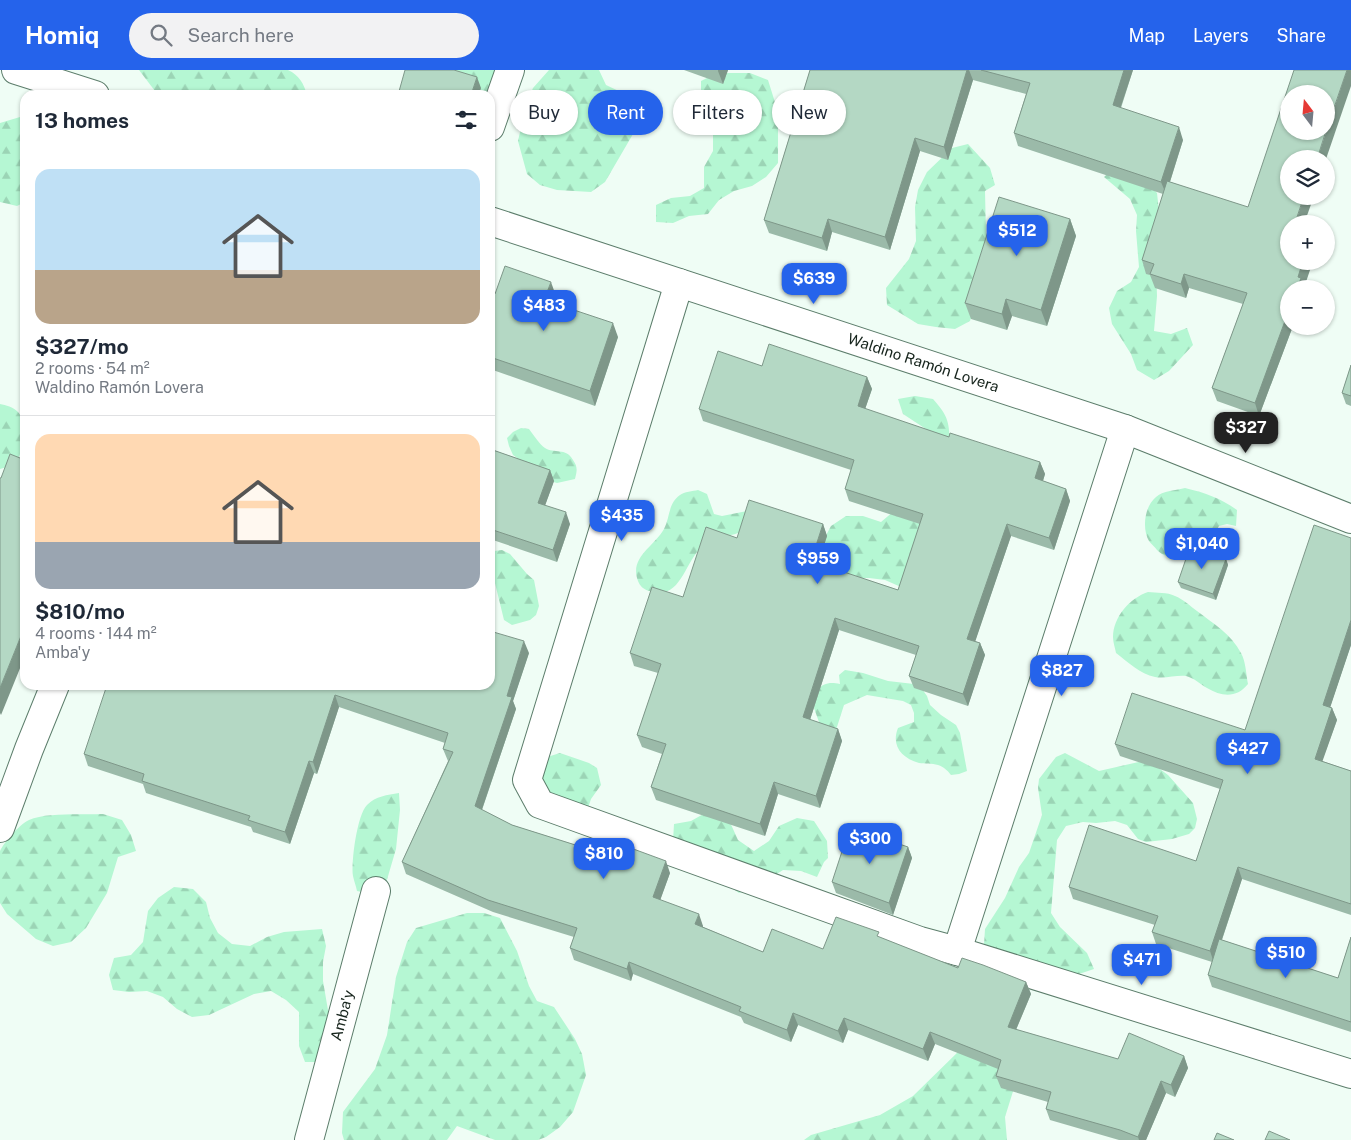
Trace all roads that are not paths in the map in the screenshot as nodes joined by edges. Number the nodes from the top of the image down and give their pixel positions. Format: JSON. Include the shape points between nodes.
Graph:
{"nodes":[{"id":1,"x":16,"y":70,"type":"edge"},
{"id":2,"x":510,"y":70,"type":"edge"},
{"id":3,"x":79,"y":90,"type":"edge"},
{"id":4,"x":495,"y":113,"type":"edge"},
{"id":5,"x":495,"y":223,"type":"edge"},
{"id":6,"x":679,"y":283,"type":"junction"},
{"id":7,"x":1125,"y":429,"type":"junction"},
{"id":8,"x":1351,"y":519,"type":"edge"},
{"id":9,"x":53,"y":690,"type":"edge"},
{"id":10,"x":0,"y":828,"type":"edge"},
{"id":11,"x":376,"y":891,"type":"dead end"},
{"id":12,"x":957,"y":951,"type":"junction"},
{"id":13,"x":1351,"y":1074,"type":"edge"},
{"id":14,"x":309,"y":1140,"type":"edge"}],
"edges":[{"from":1,"to":3,"type":"street"},
{"from":2,"to":4,"type":"street"},
{"from":5,"to":6,"type":"street","name":"Waldino Ramón Lovera"},
{"from":6,"to":7,"type":"street","name":"Waldino Ramón Lovera"},
{"from":6,"to":12,"type":"street","via":[[527,780],[540,804],[920,941]]},
{"from":7,"to":8,"type":"street","name":"Waldino Ramón Lovera"},
{"from":7,"to":12,"type":"street"},
{"from":9,"to":10,"type":"street"},
{"from":11,"to":14,"type":"street","name":"Amba'y"},
{"from":12,"to":13,"type":"street"}]}
